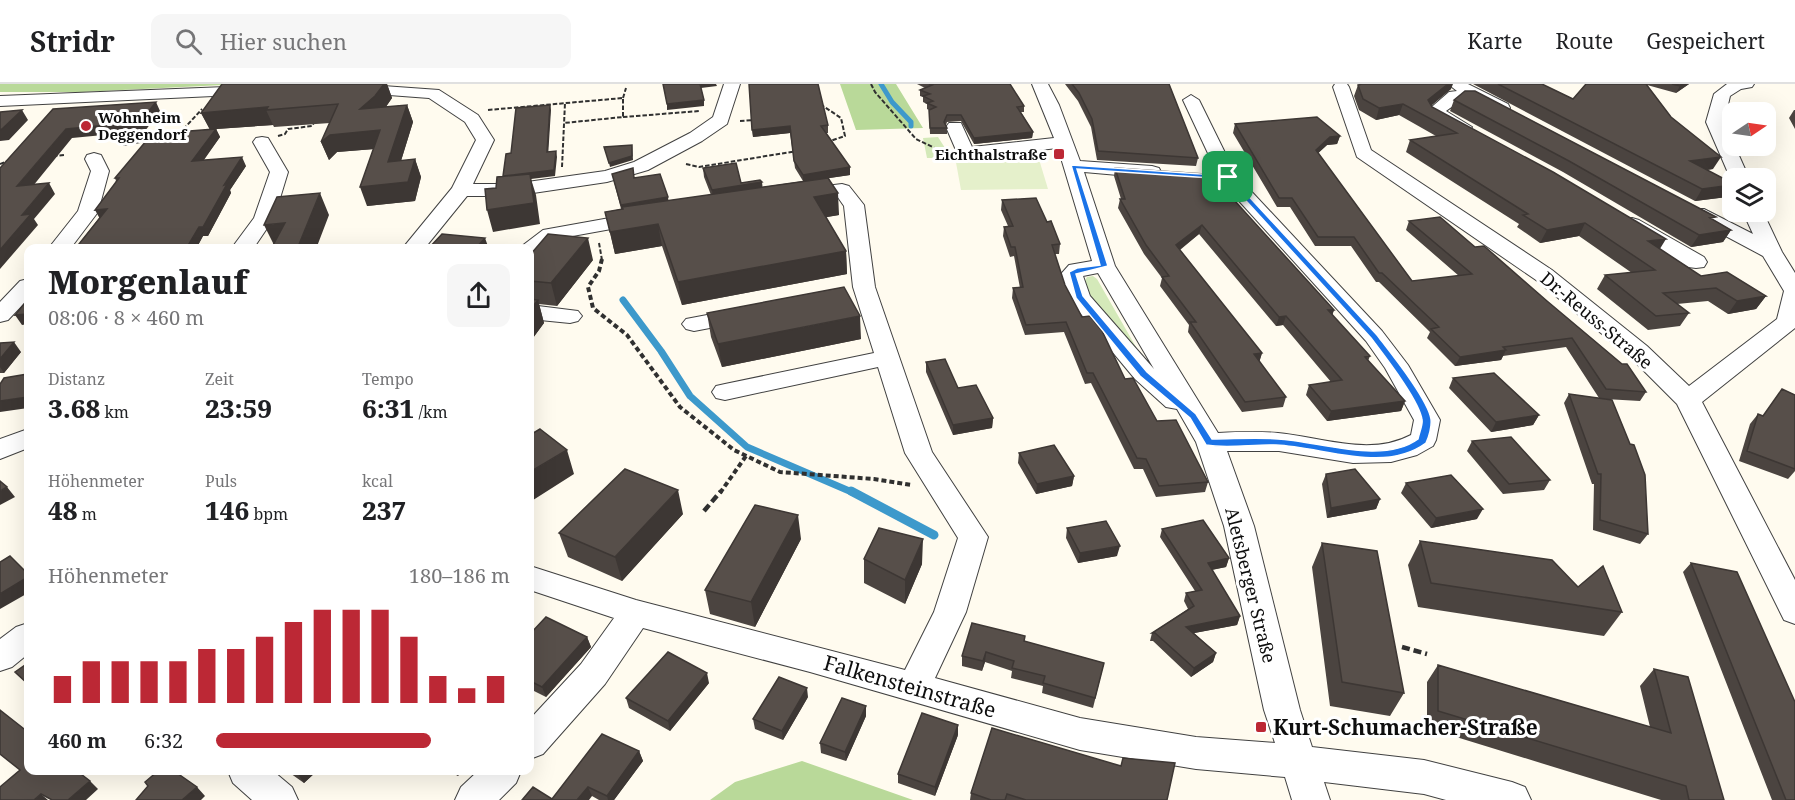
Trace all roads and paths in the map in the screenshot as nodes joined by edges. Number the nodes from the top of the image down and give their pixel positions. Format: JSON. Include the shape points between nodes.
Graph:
{"nodes":[{"id":1,"x":732,"y":84,"type":"edge"},
{"id":2,"x":871,"y":84,"type":"edge"},
{"id":3,"x":1040,"y":84,"type":"edge"},
{"id":4,"x":1456,"y":84,"type":"edge"},
{"id":5,"x":1746,"y":84,"type":"edge"},
{"id":6,"x":334,"y":87,"type":"edge"},
{"id":7,"x":1341,"y":87,"type":"dead end"},
{"id":8,"x":626,"y":88,"type":"dead end"},
{"id":9,"x":440,"y":89,"type":"edge"},
{"id":10,"x":270,"y":90,"type":"edge"},
{"id":11,"x":216,"y":93,"type":"junction"},
{"id":12,"x":1475,"y":93,"type":"junction"},
{"id":13,"x":623,"y":98,"type":"junction"},
{"id":14,"x":96,"y":99,"type":"junction"},
{"id":15,"x":1191,"y":100,"type":"dead end"},
{"id":16,"x":0,"y":101,"type":"edge"},
{"id":17,"x":565,"y":103,"type":"junction"},
{"id":18,"x":812,"y":109,"type":"edge"},
{"id":19,"x":81,"y":112,"type":"edge"},
{"id":20,"x":463,"y":113,"type":"junction"},
{"id":21,"x":723,"y":114,"type":"junction"},
{"id":22,"x":1515,"y":115,"type":"edge"},
{"id":23,"x":310,"y":117,"type":"edge"},
{"id":24,"x":623,"y":117,"type":"junction"},
{"id":25,"x":766,"y":120,"type":"edge"},
{"id":26,"x":564,"y":123,"type":"junction"},
{"id":27,"x":955,"y":127,"type":"dead end"},
{"id":28,"x":285,"y":134,"type":"edge"},
{"id":29,"x":1475,"y":134,"type":"edge"},
{"id":30,"x":178,"y":135,"type":"edge"},
{"id":31,"x":160,"y":138,"type":"edge"},
{"id":32,"x":262,"y":142,"type":"dead end"},
{"id":33,"x":822,"y":142,"type":"edge"},
{"id":34,"x":1065,"y":142,"type":"junction"},
{"id":35,"x":123,"y":145,"type":"dead end"},
{"id":36,"x":799,"y":151,"type":"edge"},
{"id":37,"x":965,"y":153,"type":"junction"},
{"id":38,"x":64,"y":155,"type":"dead end"},
{"id":39,"x":44,"y":156,"type":"edge"},
{"id":40,"x":11,"y":159,"type":"edge"},
{"id":41,"x":94,"y":159,"type":"dead end"},
{"id":42,"x":686,"y":163,"type":"dead end"},
{"id":43,"x":0,"y":164,"type":"edge"},
{"id":44,"x":1073,"y":166,"type":"junction"},
{"id":45,"x":1735,"y":168,"type":"edge"},
{"id":46,"x":1168,"y":173,"type":"edge"},
{"id":47,"x":1204,"y":176,"type":"edge"},
{"id":48,"x":1228,"y":177,"type":"junction"},
{"id":49,"x":562,"y":183,"type":"junction"},
{"id":50,"x":461,"y":190,"type":"junction"},
{"id":51,"x":774,"y":198,"type":"edge"},
{"id":52,"x":1677,"y":202,"type":"edge"},
{"id":53,"x":1616,"y":214,"type":"edge"},
{"id":54,"x":661,"y":215,"type":"edge"},
{"id":55,"x":1758,"y":222,"type":"edge"},
{"id":56,"x":594,"y":226,"type":"junction"},
{"id":57,"x":63,"y":244,"type":"edge"},
{"id":58,"x":246,"y":244,"type":"edge"},
{"id":59,"x":417,"y":244,"type":"edge"},
{"id":60,"x":534,"y":245,"type":"edge"},
{"id":61,"x":1771,"y":252,"type":"junction"},
{"id":62,"x":1696,"y":262,"type":"dead end"},
{"id":63,"x":24,"y":290,"type":"edge"},
{"id":64,"x":763,"y":311,"type":"edge"},
{"id":65,"x":534,"y":312,"type":"edge"},
{"id":66,"x":0,"y":315,"type":"edge"},
{"id":67,"x":570,"y":316,"type":"dead end"},
{"id":68,"x":694,"y":324,"type":"dead end"},
{"id":69,"x":887,"y":358,"type":"junction"},
{"id":70,"x":725,"y":392,"type":"dead end"},
{"id":71,"x":1688,"y":400,"type":"junction"},
{"id":72,"x":24,"y":440,"type":"edge"},
{"id":73,"x":1210,"y":442,"type":"junction"},
{"id":74,"x":1,"y":449,"type":"edge"},
{"id":75,"x":746,"y":456,"type":"junction"},
{"id":76,"x":945,"y":491,"type":"junction"},
{"id":77,"x":704,"y":511,"type":"dead end"},
{"id":78,"x":1785,"y":567,"type":"edge"},
{"id":79,"x":534,"y":579,"type":"edge"},
{"id":80,"x":1795,"y":611,"type":"edge"},
{"id":81,"x":636,"y":614,"type":"junction"},
{"id":82,"x":24,"y":639,"type":"edge"},
{"id":83,"x":1402,"y":647,"type":"dead end"},
{"id":84,"x":1427,"y":654,"type":"dead end"},
{"id":85,"x":0,"y":657,"type":"edge"},
{"id":86,"x":914,"y":687,"type":"junction"},
{"id":87,"x":534,"y":739,"type":"edge"},
{"id":88,"x":1298,"y":762,"type":"junction"},
{"id":89,"x":251,"y":775,"type":"edge"},
{"id":90,"x":500,"y":775,"type":"edge"},
{"id":91,"x":279,"y":800,"type":"edge"},
{"id":92,"x":474,"y":800,"type":"edge"},
{"id":93,"x":1311,"y":800,"type":"edge"},
{"id":94,"x":1512,"y":800,"type":"edge"}],
"edges":[{"from":1,"to":21,"type":"street"},
{"from":2,"to":37,"type":"path","via":[[916,140],[940,152]]},
{"from":3,"to":34,"type":"street","name":"Aletsberger Straße"},
{"from":4,"to":12,"type":"street"},
{"from":5,"to":45,"type":"street","via":[[1722,94],[1715,122]]},
{"from":6,"to":9,"type":"street"},
{"from":7,"to":71,"type":"street","name":"Dr.-Reuss-Straße","via":[[1363,153],[1544,275],[1638,351]]},
{"from":8,"to":13,"type":"path"},
{"from":9,"to":20,"type":"street"},
{"from":10,"to":11,"type":"street"},
{"from":11,"to":14,"type":"street"},
{"from":11,"to":30,"type":"path"},
{"from":12,"to":22,"type":"street"},
{"from":12,"to":29,"type":"street","via":[[1455,96],[1435,112]]},
{"from":13,"to":17,"type":"path"},
{"from":13,"to":24,"type":"path"},
{"from":14,"to":16,"type":"street"},
{"from":14,"to":19,"type":"street"},
{"from":15,"to":48,"type":"street"},
{"from":17,"to":20,"type":"path"},
{"from":17,"to":26,"type":"path"},
{"from":18,"to":33,"type":"path","via":[[823,106],[841,118],[845,136]]},
{"from":20,"to":50,"type":"street","via":[[472,119],[485,140]]},
{"from":21,"to":24,"type":"path"},
{"from":21,"to":25,"type":"path"},
{"from":21,"to":49,"type":"street","via":[[696,137],[641,166]]},
{"from":23,"to":28,"type":"path","via":[[318,116],[312,126],[288,129]]},
{"from":24,"to":26,"type":"path"},
{"from":26,"to":49,"type":"path"},
{"from":27,"to":37,"type":"street"},
{"from":31,"to":35,"type":"path"},
{"from":32,"to":58,"type":"street","via":[[279,172],[264,218]]},
{"from":34,"to":37,"type":"street"},
{"from":34,"to":44,"type":"street","name":"Aletsberger Straße"},
{"from":36,"to":42,"type":"path","via":[[699,166]]},
{"from":38,"to":39,"type":"path"},
{"from":40,"to":43,"type":"path"},
{"from":41,"to":57,"type":"street","via":[[100,171],[88,212]]},
{"from":44,"to":46,"type":"street"},
{"from":44,"to":73,"type":"street","name":"Aletsberger Straße","via":[[1104,266]]},
{"from":47,"to":48,"type":"street"},
{"from":48,"to":73,"type":"street","via":[[1374,336],[1413,392],[1427,420],[1427,429],[1423,440],[1411,449],[1380,454],[1278,442]]},
{"from":49,"to":50,"type":"street","via":[[513,190]]},
{"from":50,"to":59,"type":"street"},
{"from":51,"to":69,"type":"street","via":[[842,190],[854,205],[855,294]]},
{"from":52,"to":61,"type":"street"},
{"from":53,"to":62,"type":"street"},
{"from":54,"to":56,"type":"street"},
{"from":55,"to":61,"type":"street"},
{"from":56,"to":60,"type":"street","via":[[550,234]]},
{"from":56,"to":75,"type":"path","via":[[604,260],[588,287],[593,308],[627,335],[680,407]]},
{"from":61,"to":71,"type":"street","via":[[1795,291],[1788,322]]},
{"from":63,"to":66,"type":"street"},
{"from":64,"to":68,"type":"street"},
{"from":65,"to":67,"type":"street"},
{"from":69,"to":70,"type":"street"},
{"from":69,"to":76,"type":"street","via":[[919,453]]},
{"from":71,"to":78,"type":"street","name":"Dr.-Reuss-Straße"},
{"from":72,"to":74,"type":"street"},
{"from":73,"to":88,"type":"street","name":"Aletsberger Straße","via":[[1239,525]]},
{"from":75,"to":76,"type":"path","via":[[780,472],[874,479]]},
{"from":75,"to":77,"type":"path"},
{"from":76,"to":86,"type":"street","via":[[973,537],[950,612]]},
{"from":78,"to":80,"type":"street","name":"Dr.-Reuss-Straße"},
{"from":79,"to":81,"type":"street","name":"Falkensteinstraße"},
{"from":81,"to":86,"type":"street","name":"Falkensteinstraße"},
{"from":81,"to":87,"type":"street","via":[[593,674]]},
{"from":82,"to":85,"type":"street"},
{"from":83,"to":84,"type":"path"},
{"from":86,"to":88,"type":"street","name":"Falkensteinstraße","via":[[1080,734],[1196,753]]},
{"from":88,"to":93,"type":"street","name":"Aletsberger Straße"},
{"from":88,"to":94,"type":"street","via":[[1424,777]]},
{"from":89,"to":91,"type":"street"},
{"from":90,"to":92,"type":"street"}]}
